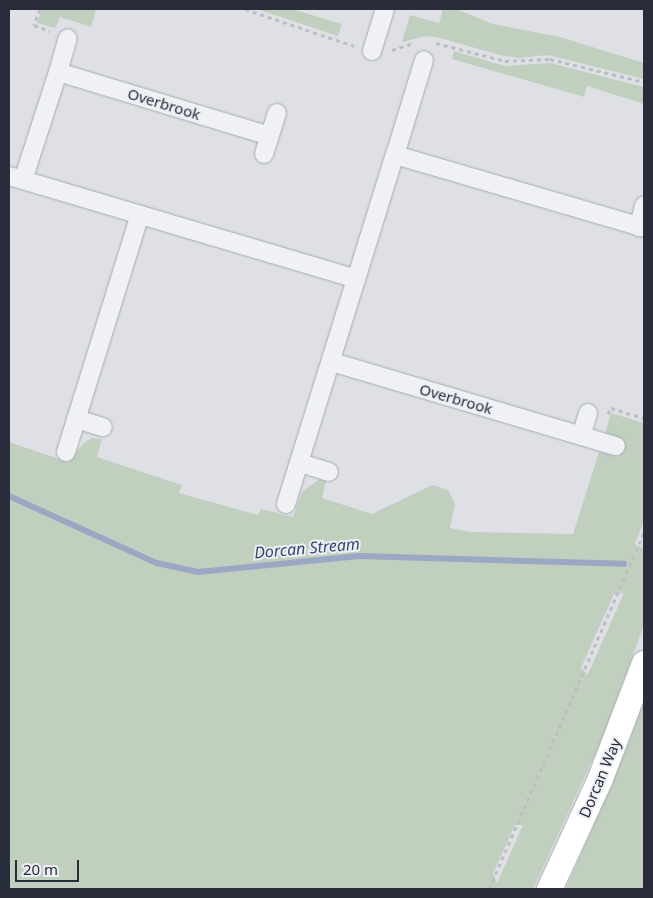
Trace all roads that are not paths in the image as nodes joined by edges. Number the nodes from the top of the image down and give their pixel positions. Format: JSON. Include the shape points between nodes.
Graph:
{"nodes":[{"id":1,"x":385,"y":9,"type":"edge"},
{"id":2,"x":68,"y":38,"type":"road end"},
{"id":3,"x":372,"y":51,"type":"road end"},
{"id":4,"x":424,"y":60,"type":"dead end"},
{"id":5,"x":58,"y":72,"type":"junction"},
{"id":6,"x":278,"y":113,"type":"dead end"},
{"id":7,"x":270,"y":136,"type":"junction"},
{"id":8,"x":264,"y":154,"type":"dead end"},
{"id":9,"x":395,"y":155,"type":"junction"},
{"id":10,"x":16,"y":178,"type":"edge"},
{"id":11,"x":644,"y":206,"type":"edge"},
{"id":12,"x":139,"y":216,"type":"junction"},
{"id":13,"x":641,"y":228,"type":"edge"},
{"id":14,"x":356,"y":279,"type":"junction"},
{"id":15,"x":332,"y":362,"type":"junction"},
{"id":16,"x":588,"y":413,"type":"road end"},
{"id":17,"x":76,"y":419,"type":"junction"},
{"id":18,"x":103,"y":427,"type":"dead end"},
{"id":19,"x":580,"y":436,"type":"junction"},
{"id":20,"x":616,"y":446,"type":"dead end"},
{"id":21,"x":66,"y":452,"type":"dead end"},
{"id":22,"x":300,"y":463,"type":"junction"},
{"id":23,"x":329,"y":472,"type":"dead end"},
{"id":24,"x":286,"y":504,"type":"dead end"},
{"id":25,"x":644,"y":663,"type":"edge"},
{"id":26,"x":549,"y":889,"type":"edge"}],
"edges":[{"from":1,"to":3,"type":"street"},
{"from":2,"to":5,"type":"street"},
{"from":4,"to":9,"type":"street"},
{"from":5,"to":7,"type":"street","name":"Overbrook"},
{"from":5,"to":10,"type":"street"},
{"from":6,"to":7,"type":"street"},
{"from":7,"to":8,"type":"street"},
{"from":9,"to":13,"type":"street"},
{"from":9,"to":14,"type":"street"},
{"from":10,"to":12,"type":"street"},
{"from":11,"to":13,"type":"street"},
{"from":12,"to":14,"type":"street"},
{"from":12,"to":17,"type":"street"},
{"from":14,"to":15,"type":"street"},
{"from":15,"to":19,"type":"street","name":"Overbrook"},
{"from":15,"to":22,"type":"street"},
{"from":16,"to":19,"type":"street"},
{"from":17,"to":18,"type":"street"},
{"from":17,"to":21,"type":"street"},
{"from":19,"to":20,"type":"street","name":"Overbrook"},
{"from":22,"to":23,"type":"street"},
{"from":22,"to":24,"type":"street"},
{"from":25,"to":26,"type":"main road","name":"Dorcan Way","via":[[600,778]]}]}
